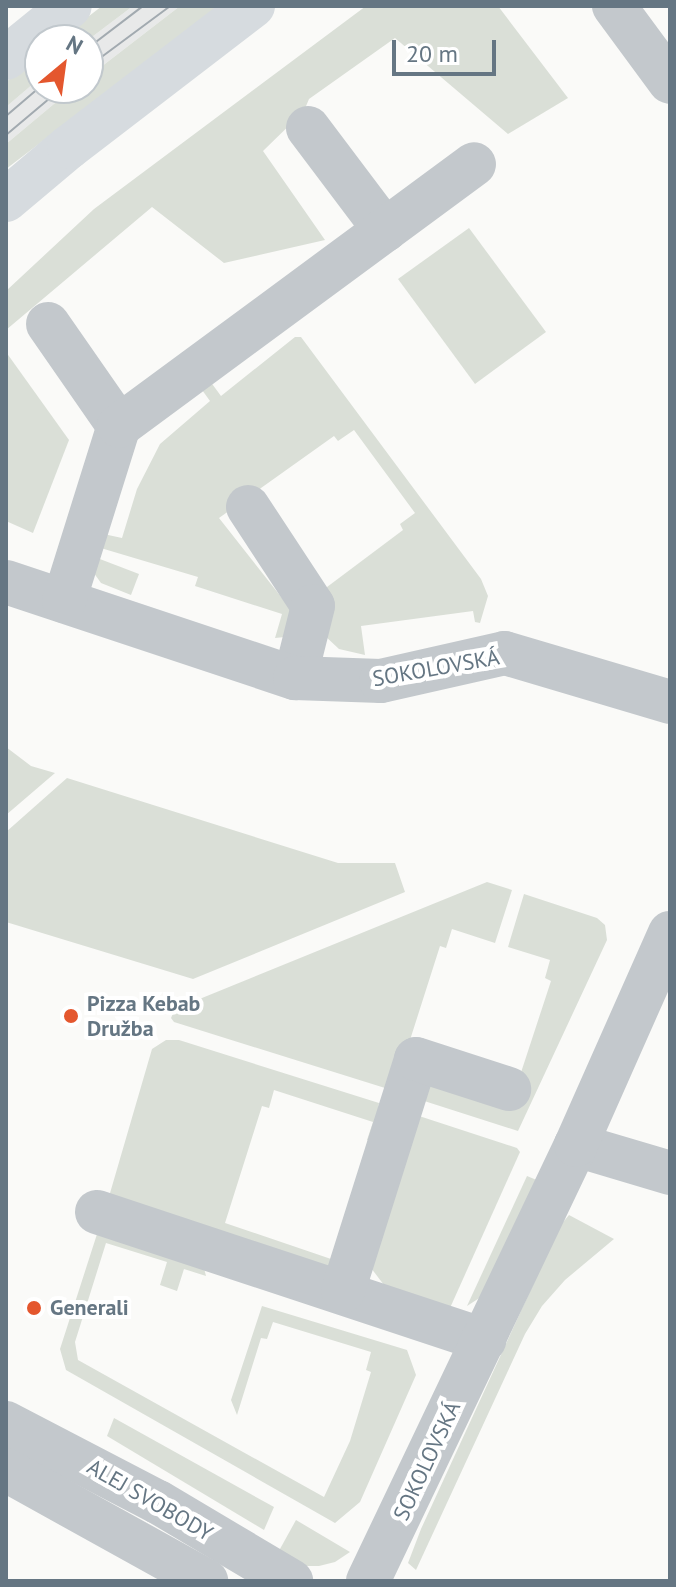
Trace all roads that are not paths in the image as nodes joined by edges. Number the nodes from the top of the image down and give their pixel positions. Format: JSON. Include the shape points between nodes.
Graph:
{"nodes":[{"id":1,"x":70,"y":6,"type":"edge"},
{"id":2,"x":253,"y":6,"type":"edge"},
{"id":3,"x":614,"y":6,"type":"edge"},
{"id":4,"x":6,"y":58,"type":"edge"},
{"id":5,"x":670,"y":82,"type":"edge"},
{"id":6,"x":308,"y":128,"type":"dead end"},
{"id":7,"x":474,"y":164,"type":"dead end"},
{"id":8,"x":6,"y":200,"type":"edge"},
{"id":9,"x":385,"y":230,"type":"junction"},
{"id":10,"x":48,"y":324,"type":"dead end"},
{"id":11,"x":119,"y":426,"type":"junction"},
{"id":12,"x":248,"y":507,"type":"dead end"},
{"id":13,"x":6,"y":582,"type":"edge"},
{"id":14,"x":64,"y":601,"type":"junction"},
{"id":15,"x":295,"y":678,"type":"junction"},
{"id":16,"x":670,"y":702,"type":"edge"},
{"id":17,"x":670,"y":933,"type":"edge"},
{"id":18,"x":509,"y":1089,"type":"dead end"},
{"id":19,"x":576,"y":1145,"type":"junction"},
{"id":20,"x":670,"y":1173,"type":"edge"},
{"id":21,"x":97,"y":1212,"type":"dead end"},
{"id":22,"x":343,"y":1291,"type":"junction"},
{"id":23,"x":484,"y":1340,"type":"junction"},
{"id":24,"x":6,"y":1423,"type":"edge"},
{"id":25,"x":6,"y":1470,"type":"edge"},
{"id":26,"x":206,"y":1581,"type":"edge"},
{"id":27,"x":291,"y":1581,"type":"edge"},
{"id":28,"x":368,"y":1581,"type":"edge"}],
"edges":[{"from":1,"to":4,"type":"main road"},
{"from":2,"to":8,"type":"main road"},
{"from":3,"to":5,"type":"street"},
{"from":6,"to":9,"type":"street"},
{"from":7,"to":9,"type":"street"},
{"from":9,"to":11,"type":"street"},
{"from":10,"to":11,"type":"street"},
{"from":11,"to":14,"type":"street"},
{"from":12,"to":15,"type":"street","via":[[313,606]]},
{"from":13,"to":14,"type":"street","name":"SOKOLOVSKÁ"},
{"from":14,"to":15,"type":"street","name":"SOKOLOVSKÁ"},
{"from":15,"to":16,"type":"street","name":"SOKOLOVSKÁ","via":[[381,681],[505,653]]},
{"from":17,"to":19,"type":"street","name":"SOKOLOVSKÁ"},
{"from":18,"to":22,"type":"street","via":[[416,1059]]},
{"from":19,"to":20,"type":"street"},
{"from":19,"to":23,"type":"street","name":"SOKOLOVSKÁ"},
{"from":21,"to":22,"type":"street"},
{"from":22,"to":23,"type":"street"},
{"from":23,"to":28,"type":"street","name":"SOKOLOVSKÁ"},
{"from":24,"to":27,"type":"street","name":"ALEJ SVOBODY","via":[[158,1502]]},
{"from":25,"to":26,"type":"street","name":"ALEJ SVOBODY"}]}
